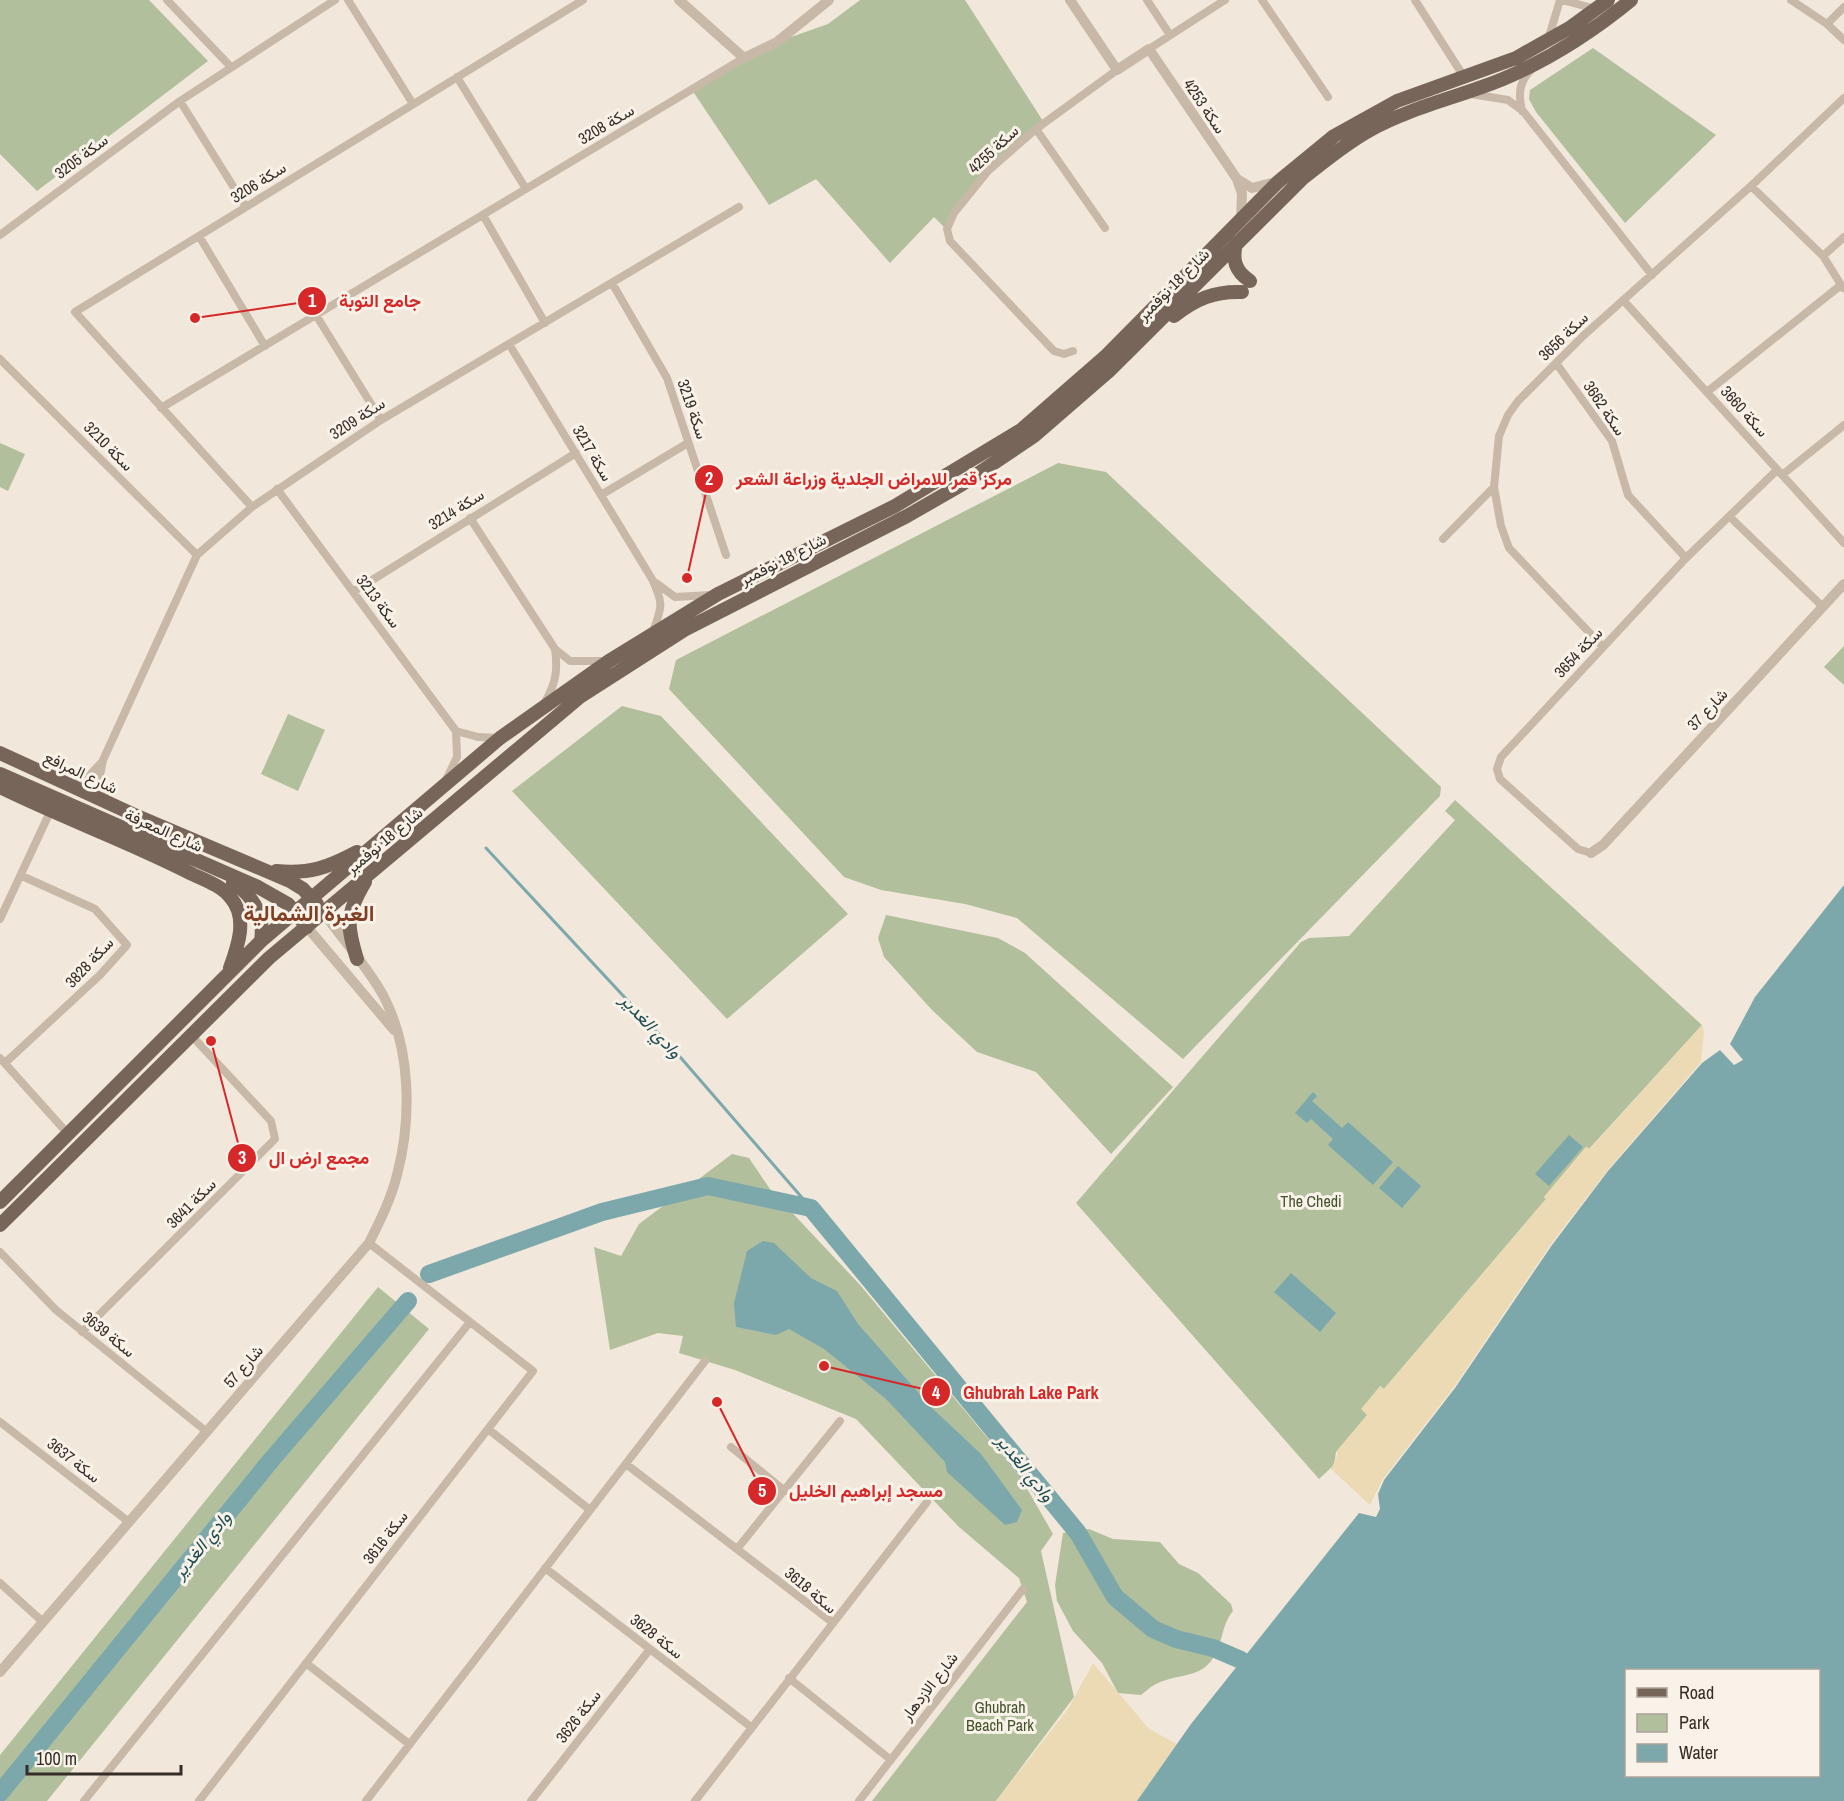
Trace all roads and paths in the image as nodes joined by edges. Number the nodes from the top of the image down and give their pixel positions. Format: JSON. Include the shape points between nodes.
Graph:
{"nodes":[{"id":1,"x":167,"y":0,"type":"edge"},
{"id":2,"x":335,"y":0,"type":"edge"},
{"id":3,"x":348,"y":0,"type":"edge"},
{"id":4,"x":583,"y":0,"type":"edge"},
{"id":5,"x":679,"y":0,"type":"edge"},
{"id":6,"x":829,"y":0,"type":"edge"},
{"id":7,"x":1070,"y":0,"type":"edge"},
{"id":8,"x":1147,"y":0,"type":"edge"},
{"id":9,"x":1225,"y":0,"type":"edge"},
{"id":10,"x":1262,"y":0,"type":"edge"},
{"id":11,"x":1415,"y":0,"type":"edge"},
{"id":12,"x":1561,"y":0,"type":"edge"},
{"id":13,"x":1608,"y":0,"type":"edge"},
{"id":14,"x":1631,"y":0,"type":"edge"},
{"id":15,"x":1791,"y":0,"type":"edge"},
{"id":16,"x":1844,"y":8,"type":"edge"},
{"id":17,"x":1596,"y":9,"type":"junction"},
{"id":18,"x":1827,"y":24,"type":"junction"},
{"id":19,"x":1170,"y":35,"type":"junction"},
{"id":20,"x":1548,"y":40,"type":"junction"},
{"id":21,"x":1844,"y":40,"type":"edge"},
{"id":22,"x":1149,"y":50,"type":"junction"},
{"id":23,"x":744,"y":58,"type":"junction"},
{"id":24,"x":1542,"y":60,"type":"junction"},
{"id":25,"x":231,"y":67,"type":"junction"},
{"id":26,"x":1117,"y":70,"type":"junction"},
{"id":27,"x":458,"y":77,"type":"junction"},
{"id":28,"x":1464,"y":77,"type":"junction"},
{"id":29,"x":1464,"y":93,"type":"junction"},
{"id":30,"x":1328,"y":97,"type":"dead end"},
{"id":31,"x":1844,"y":98,"type":"edge"},
{"id":32,"x":180,"y":101,"type":"junction"},
{"id":33,"x":413,"y":104,"type":"junction"},
{"id":34,"x":1522,"y":111,"type":"junction"},
{"id":35,"x":1036,"y":129,"type":"junction"},
{"id":36,"x":1237,"y":179,"type":"junction"},
{"id":37,"x":1278,"y":182,"type":"junction"},
{"id":38,"x":1751,"y":186,"type":"junction"},
{"id":39,"x":526,"y":189,"type":"junction"},
{"id":40,"x":246,"y":207,"type":"junction"},
{"id":41,"x":739,"y":207,"type":"dead end"},
{"id":42,"x":483,"y":215,"type":"junction"},
{"id":43,"x":1241,"y":219,"type":"junction"},
{"id":44,"x":1105,"y":228,"type":"dead end"},
{"id":45,"x":0,"y":235,"type":"edge"},
{"id":46,"x":199,"y":236,"type":"junction"},
{"id":47,"x":1844,"y":237,"type":"edge"},
{"id":48,"x":1236,"y":243,"type":"junction"},
{"id":49,"x":1823,"y":256,"type":"junction"},
{"id":50,"x":1652,"y":275,"type":"junction"},
{"id":51,"x":612,"y":283,"type":"junction"},
{"id":52,"x":1842,"y":287,"type":"edge"},
{"id":53,"x":1623,"y":300,"type":"junction"},
{"id":54,"x":316,"y":315,"type":"junction"},
{"id":55,"x":545,"y":322,"type":"junction"},
{"id":56,"x":509,"y":344,"type":"junction"},
{"id":57,"x":265,"y":346,"type":"junction"},
{"id":58,"x":1134,"y":346,"type":"junction"},
{"id":59,"x":1073,"y":351,"type":"dead end"},
{"id":60,"x":0,"y":359,"type":"edge"},
{"id":61,"x":1556,"y":363,"type":"junction"},
{"id":62,"x":1707,"y":392,"type":"junction"},
{"id":63,"x":161,"y":408,"type":"junction"},
{"id":64,"x":381,"y":420,"type":"junction"},
{"id":65,"x":1844,"y":424,"type":"edge"},
{"id":66,"x":688,"y":443,"type":"junction"},
{"id":67,"x":576,"y":453,"type":"junction"},
{"id":68,"x":1780,"y":472,"type":"junction"},
{"id":69,"x":1494,"y":487,"type":"junction"},
{"id":70,"x":277,"y":489,"type":"junction"},
{"id":71,"x":601,"y":495,"type":"junction"},
{"id":72,"x":252,"y":507,"type":"junction"},
{"id":73,"x":1730,"y":516,"type":"junction"},
{"id":74,"x":470,"y":518,"type":"junction"},
{"id":75,"x":1443,"y":539,"type":"dead end"},
{"id":76,"x":1844,"y":543,"type":"edge"},
{"id":77,"x":197,"y":555,"type":"junction"},
{"id":78,"x":726,"y":555,"type":"dead end"},
{"id":79,"x":1686,"y":558,"type":"junction"},
{"id":80,"x":652,"y":579,"type":"junction"},
{"id":81,"x":1844,"y":584,"type":"edge"},
{"id":82,"x":353,"y":592,"type":"junction"},
{"id":83,"x":718,"y":594,"type":"junction"},
{"id":84,"x":1822,"y":606,"type":"junction"},
{"id":85,"x":653,"y":633,"type":"junction"},
{"id":86,"x":1603,"y":647,"type":"junction"},
{"id":87,"x":555,"y":649,"type":"junction"},
{"id":88,"x":609,"y":661,"type":"junction"},
{"id":89,"x":543,"y":706,"type":"junction"},
{"id":90,"x":456,"y":731,"type":"junction"},
{"id":91,"x":500,"y":738,"type":"junction"},
{"id":92,"x":0,"y":753,"type":"edge"},
{"id":93,"x":103,"y":760,"type":"junction"},
{"id":94,"x":0,"y":774,"type":"edge"},
{"id":95,"x":444,"y":784,"type":"junction"},
{"id":96,"x":72,"y":786,"type":"junction"},
{"id":97,"x":0,"y":787,"type":"edge"},
{"id":98,"x":108,"y":803,"type":"junction"},
{"id":99,"x":50,"y":812,"type":"junction"},
{"id":100,"x":382,"y":838,"type":"junction"},
{"id":101,"x":1591,"y":853,"type":"joint"},
{"id":102,"x":260,"y":867,"type":"junction"},
{"id":103,"x":372,"y":871,"type":"junction"},
{"id":104,"x":219,"y":872,"type":"junction"},
{"id":105,"x":22,"y":876,"type":"junction"},
{"id":106,"x":311,"y":897,"type":"junction"},
{"id":107,"x":294,"y":911,"type":"junction"},
{"id":108,"x":324,"y":913,"type":"junction"},
{"id":109,"x":0,"y":919,"type":"edge"},
{"id":110,"x":307,"y":927,"type":"junction"},
{"id":111,"x":261,"y":941,"type":"junction"},
{"id":112,"x":357,"y":959,"type":"junction"},
{"id":113,"x":228,"y":973,"type":"junction"},
{"id":114,"x":398,"y":1035,"type":"junction"},
{"id":115,"x":192,"y":1036,"type":"junction"},
{"id":116,"x":3,"y":1060,"type":"edge"},
{"id":117,"x":69,"y":1135,"type":"junction"},
{"id":118,"x":0,"y":1202,"type":"edge"},
{"id":119,"x":0,"y":1225,"type":"edge"},
{"id":120,"x":369,"y":1243,"type":"junction"},
{"id":121,"x":0,"y":1252,"type":"edge"},
{"id":122,"x":470,"y":1322,"type":"junction"},
{"id":123,"x":82,"y":1332,"type":"junction"},
{"id":124,"x":705,"y":1361,"type":"dead end"},
{"id":125,"x":840,"y":1421,"type":"dead end"},
{"id":126,"x":0,"y":1422,"type":"edge"},
{"id":127,"x":488,"y":1429,"type":"junction"},
{"id":128,"x":207,"y":1432,"type":"junction"},
{"id":129,"x":731,"y":1447,"type":"dead end"},
{"id":130,"x":626,"y":1464,"type":"junction"},
{"id":131,"x":785,"y":1491,"type":"junction"},
{"id":132,"x":927,"y":1502,"type":"dead end"},
{"id":133,"x":590,"y":1510,"type":"junction"},
{"id":134,"x":129,"y":1522,"type":"junction"},
{"id":135,"x":737,"y":1550,"type":"junction"},
{"id":136,"x":545,"y":1568,"type":"junction"},
{"id":137,"x":0,"y":1583,"type":"edge"},
{"id":138,"x":1023,"y":1589,"type":"dead end"},
{"id":139,"x":43,"y":1622,"type":"junction"},
{"id":140,"x":832,"y":1622,"type":"junction"},
{"id":141,"x":650,"y":1649,"type":"junction"},
{"id":142,"x":306,"y":1663,"type":"junction"},
{"id":143,"x":0,"y":1672,"type":"edge"},
{"id":144,"x":789,"y":1678,"type":"junction"},
{"id":145,"x":751,"y":1727,"type":"junction"},
{"id":146,"x":409,"y":1744,"type":"junction"},
{"id":147,"x":891,"y":1760,"type":"junction"},
{"id":148,"x":84,"y":1801,"type":"edge"},
{"id":149,"x":199,"y":1801,"type":"edge"},
{"id":150,"x":366,"y":1801,"type":"edge"},
{"id":151,"x":531,"y":1801,"type":"edge"},
{"id":152,"x":694,"y":1801,"type":"edge"},
{"id":153,"x":859,"y":1801,"type":"edge"}],
"edges":[{"from":1,"to":25,"type":"street"},
{"from":2,"to":25,"type":"street","name":"سكة 3205"},
{"from":3,"to":33,"type":"street"},
{"from":4,"to":27,"type":"street","name":"سكة 3206"},
{"from":5,"to":23,"type":"street"},
{"from":6,"to":23,"type":"street","via":[[777,42]]},
{"from":7,"to":26,"type":"street"},
{"from":8,"to":19,"type":"street"},
{"from":9,"to":19,"type":"street","name":"سكة 4255"},
{"from":10,"to":30,"type":"street"},
{"from":11,"to":28,"type":"street"},
{"from":12,"to":17,"type":"street"},
{"from":12,"to":20,"type":"street"},
{"from":13,"to":17,"type":"main road","name":"شارع 18 نوفمبر"},
{"from":14,"to":24,"type":"main road","name":"شارع 18 نوفمبر","via":[[1590,32]]},
{"from":15,"to":18,"type":"street"},
{"from":16,"to":18,"type":"street"},
{"from":17,"to":20,"type":"main road","name":"شارع 18 نوفمبر"},
{"from":18,"to":21,"type":"street"},
{"from":19,"to":22,"type":"street","name":"سكة 4255"},
{"from":20,"to":28,"type":"main road","name":"شارع 18 نوفمبر","via":[[1516,58]]},
{"from":22,"to":26,"type":"street","name":"سكة 4255"},
{"from":22,"to":36,"type":"street","name":"سكة 4253"},
{"from":23,"to":39,"type":"street","name":"سكة 3208"},
{"from":24,"to":29,"type":"main road","name":"شارع 18 نوفمبر"},
{"from":24,"to":34,"type":"street","via":[[1522,81],[1518,94]]},
{"from":25,"to":32,"type":"street","name":"سكة 3205"},
{"from":26,"to":35,"type":"street","name":"سكة 4255"},
{"from":27,"to":33,"type":"street","name":"سكة 3206"},
{"from":27,"to":39,"type":"street"},
{"from":28,"to":37,"type":"main road","name":"شارع 18 نوفمبر","via":[[1362,118]]},
{"from":29,"to":34,"type":"street","via":[[1508,100]]},
{"from":29,"to":48,"type":"main road","name":"شارع 18 نوفمبر","via":[[1412,111],[1337,151]]},
{"from":31,"to":38,"type":"street","name":"سكة 3656"},
{"from":32,"to":40,"type":"street"},
{"from":32,"to":45,"type":"street","name":"سكة 3205"},
{"from":33,"to":40,"type":"street","name":"سكة 3206"},
{"from":34,"to":50,"type":"street"},
{"from":35,"to":44,"type":"street"},
{"from":35,"to":59,"type":"street","name":"سكة 4255","via":[[988,171],[954,213],[947,229],[950,241],[1054,351]]},
{"from":36,"to":37,"type":"street","via":[[1252,188]]},
{"from":36,"to":43,"type":"street","name":"سكة 4253","via":[[1242,194]]},
{"from":37,"to":43,"type":"main road","name":"شارع 18 نوفمبر"},
{"from":38,"to":49,"type":"street"},
{"from":38,"to":50,"type":"street","name":"سكة 3656"},
{"from":39,"to":42,"type":"street","name":"سكة 3208"},
{"from":40,"to":46,"type":"street","name":"سكة 3206"},
{"from":41,"to":51,"type":"street","name":"سكة 3209"},
{"from":42,"to":54,"type":"street","name":"سكة 3208"},
{"from":42,"to":55,"type":"street"},
{"from":43,"to":83,"type":"main road","name":"شارع 18 نوفمبر","via":[[1107,355],[1021,430],[895,506]]},
{"from":46,"to":57,"type":"street"},
{"from":46,"to":63,"type":"street","name":"سكة 3206","via":[[75,312]]},
{"from":47,"to":49,"type":"street"},
{"from":48,"to":58,"type":"main road","name":"شارع 18 نوفمبر"},
{"from":48,"to":58,"type":"main road","via":[[1235,265],[1246,287],[1196,301]]},
{"from":49,"to":52,"type":"street"},
{"from":50,"to":53,"type":"street","name":"سكة 3656"},
{"from":51,"to":55,"type":"street","name":"سكة 3209"},
{"from":51,"to":66,"type":"street","name":"سكة 3219","via":[[667,378]]},
{"from":52,"to":62,"type":"street"},
{"from":53,"to":61,"type":"street","name":"سكة 3656"},
{"from":53,"to":62,"type":"street","name":"سكة 3660"},
{"from":54,"to":57,"type":"street","name":"سكة 3208"},
{"from":54,"to":64,"type":"street"},
{"from":55,"to":56,"type":"street","name":"سكة 3209"},
{"from":56,"to":64,"type":"street","name":"سكة 3209"},
{"from":56,"to":67,"type":"street","name":"سكة 3217"},
{"from":57,"to":63,"type":"street","name":"سكة 3208"},
{"from":58,"to":103,"type":"main road","name":"شارع 18 نوفمبر","via":[[1058,417],[961,485],[684,630],[581,696]]},
{"from":60,"to":77,"type":"street","name":"سكة 3210"},
{"from":61,"to":69,"type":"street","name":"سكة 3656","via":[[1508,415],[1499,436]]},
{"from":61,"to":79,"type":"street","name":"سكة 3662","via":[[1612,441],[1628,495]]},
{"from":62,"to":68,"type":"street","name":"سكة 3660"},
{"from":63,"to":72,"type":"street"},
{"from":64,"to":70,"type":"street","name":"سكة 3209"},
{"from":65,"to":68,"type":"street","name":"سكة 3654"},
{"from":66,"to":71,"type":"street"},
{"from":66,"to":78,"type":"street","name":"سكة 3219"},
{"from":67,"to":71,"type":"street","name":"سكة 3217"},
{"from":67,"to":74,"type":"street","name":"سكة 3214"},
{"from":68,"to":73,"type":"street","name":"سكة 3654"},
{"from":68,"to":76,"type":"street","name":"سكة 3660"},
{"from":69,"to":75,"type":"street"},
{"from":69,"to":86,"type":"street","name":"سكة 3656","via":[[1509,548]]},
{"from":70,"to":72,"type":"street","name":"سكة 3209"},
{"from":70,"to":82,"type":"street","name":"سكة 3213"},
{"from":71,"to":80,"type":"street","name":"سكة 3217"},
{"from":72,"to":77,"type":"street","name":"سكة 3209"},
{"from":73,"to":79,"type":"street","name":"سكة 3654"},
{"from":73,"to":84,"type":"street"},
{"from":74,"to":82,"type":"street","name":"سكة 3214"},
{"from":74,"to":87,"type":"street"},
{"from":77,"to":93,"type":"street","name":"سكة 3209"},
{"from":79,"to":86,"type":"street","name":"سكة 3654"},
{"from":80,"to":83,"type":"street","name":"سكة 3217","via":[[675,597]]},
{"from":80,"to":85,"type":"street","name":"سكة 3217","via":[[662,599]]},
{"from":81,"to":84,"type":"street","name":"شارع 37"},
{"from":82,"to":90,"type":"street","name":"سكة 3213"},
{"from":83,"to":85,"type":"main road","name":"شارع 18 نوفمبر"},
{"from":84,"to":101,"type":"street","name":"شارع 37","via":[[1608,840]]},
{"from":85,"to":88,"type":"main road","name":"شارع 18 نوفمبر"},
{"from":86,"to":101,"type":"street","name":"سكة 3654","via":[[1501,757],[1497,769],[1500,779],[1578,849]]},
{"from":87,"to":88,"type":"street","via":[[570,661]]},
{"from":87,"to":89,"type":"street","via":[[555,686]]},
{"from":88,"to":89,"type":"main road","name":"شارع 18 نوفمبر"},
{"from":89,"to":91,"type":"main road","name":"شارع 18 نوفمبر"},
{"from":90,"to":91,"type":"street"},
{"from":90,"to":95,"type":"street","via":[[457,757]]},
{"from":91,"to":95,"type":"main road","name":"شارع 18 نوفمبر"},
{"from":92,"to":96,"type":"main road","name":"شارع المرافع"},
{"from":93,"to":96,"type":"street","name":"سكة 3209"},
{"from":93,"to":98,"type":"street","name":"سكة 3209","via":[[99,781]]},
{"from":94,"to":104,"type":"main road","name":"شارع المعرفة"},
{"from":95,"to":100,"type":"main road","name":"شارع 18 نوفمبر"},
{"from":96,"to":98,"type":"main road","name":"شارع المرافع"},
{"from":97,"to":99,"type":"main road"},
{"from":98,"to":102,"type":"main road","name":"شارع المرافع"},
{"from":99,"to":105,"type":"street"},
{"from":99,"to":113,"type":"main road","via":[[162,858],[231,897],[237,908],[240,932]]},
{"from":100,"to":102,"type":"main road","via":[[318,871],[299,873]]},
{"from":100,"to":106,"type":"main road","name":"شارع 18 نوفمبر"},
{"from":102,"to":106,"type":"main road","name":"شارع المرافع","via":[[290,881]]},
{"from":103,"to":108,"type":"main road","name":"شارع 18 نوفمبر"},
{"from":103,"to":112,"type":"main road","via":[[348,916],[348,931]]},
{"from":104,"to":107,"type":"main road","name":"شارع المعرفة","via":[[267,892]]},
{"from":104,"to":111,"type":"main road","via":[[254,900],[263,925]]},
{"from":105,"to":109,"type":"street"},
{"from":105,"to":116,"type":"street","name":"سكة 3828","via":[[95,909],[127,945],[100,975]]},
{"from":106,"to":107,"type":"main road","name":"شارع 18 نوفمبر"},
{"from":106,"to":108,"type":"main road"},
{"from":107,"to":110,"type":"main road","name":"شارع المعرفة"},
{"from":107,"to":111,"type":"main road","name":"شارع 18 نوفمبر"},
{"from":108,"to":110,"type":"main road","name":"شارع 18 نوفمبر"},
{"from":108,"to":112,"type":"street","name":"شارع 57"},
{"from":110,"to":114,"type":"street"},
{"from":110,"to":115,"type":"main road","name":"شارع 18 نوفمبر","via":[[269,958]]},
{"from":111,"to":113,"type":"main road","name":"شارع 18 نوفمبر"},
{"from":112,"to":114,"type":"street","name":"شارع 57","via":[[382,994]]},
{"from":113,"to":117,"type":"main road","name":"شارع 18 نوفمبر"},
{"from":114,"to":120,"type":"street","name":"شارع 57","via":[[407,1098],[402,1149],[397,1175]]},
{"from":115,"to":119,"type":"main road","name":"شارع 18 نوفمبر"},
{"from":115,"to":123,"type":"street","name":"سكة 3641","via":[[271,1121],[275,1139]]},
{"from":116,"to":117,"type":"street"},
{"from":117,"to":118,"type":"main road","name":"شارع 18 نوفمبر"},
{"from":120,"to":122,"type":"street","name":"سكة 3616"},
{"from":120,"to":128,"type":"street","name":"شارع 57"},
{"from":121,"to":123,"type":"street","name":"سكة 3639"},
{"from":122,"to":127,"type":"street","name":"سكة 3616","via":[[533,1371]]},
{"from":122,"to":148,"type":"street"},
{"from":123,"to":128,"type":"street","name":"سكة 3639"},
{"from":124,"to":130,"type":"street"},
{"from":125,"to":131,"type":"street"},
{"from":126,"to":134,"type":"street","name":"سكة 3637"},
{"from":127,"to":133,"type":"street"},
{"from":127,"to":142,"type":"street","name":"سكة 3616"},
{"from":128,"to":134,"type":"street","name":"شارع 57"},
{"from":129,"to":131,"type":"street"},
{"from":130,"to":133,"type":"street"},
{"from":130,"to":135,"type":"street","name":"سكة 3618"},
{"from":131,"to":135,"type":"street"},
{"from":132,"to":140,"type":"street"},
{"from":133,"to":136,"type":"street"},
{"from":134,"to":139,"type":"street","name":"شارع 57"},
{"from":135,"to":140,"type":"street","name":"سكة 3618"},
{"from":136,"to":141,"type":"street","name":"سكة 3628"},
{"from":136,"to":146,"type":"street"},
{"from":137,"to":139,"type":"street"},
{"from":138,"to":147,"type":"street","name":"شارع الازدهار"},
{"from":139,"to":143,"type":"street","name":"شارع 57"},
{"from":140,"to":144,"type":"street","name":"سكة 3618"},
{"from":141,"to":145,"type":"street","name":"سكة 3628"},
{"from":141,"to":151,"type":"street","name":"سكة 3626"},
{"from":142,"to":146,"type":"street"},
{"from":142,"to":149,"type":"street","name":"سكة 3616"},
{"from":144,"to":145,"type":"street","name":"سكة 3618"},
{"from":144,"to":147,"type":"street"},
{"from":145,"to":152,"type":"street","name":"سكة 3618"},
{"from":146,"to":150,"type":"street"},
{"from":147,"to":153,"type":"street","name":"شارع الازدهار"}]}
